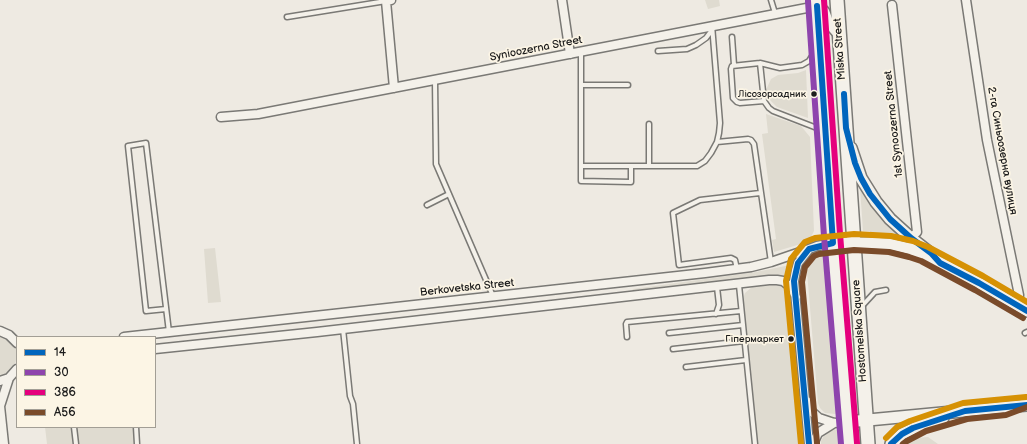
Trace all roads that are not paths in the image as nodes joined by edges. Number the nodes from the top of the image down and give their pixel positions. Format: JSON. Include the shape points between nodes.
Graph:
{"nodes":[{"id":1,"x":388,"y":0,"type":"edge"},
{"id":2,"x":562,"y":0,"type":"edge"},
{"id":3,"x":771,"y":0,"type":"edge"},
{"id":4,"x":839,"y":0,"type":"edge"},
{"id":5,"x":966,"y":0,"type":"edge"},
{"id":6,"x":816,"y":3,"type":"edge"},
{"id":7,"x":892,"y":5,"type":"dead end"},
{"id":8,"x":775,"y":13,"type":"junction"},
{"id":9,"x":287,"y":17,"type":"dead end"},
{"id":10,"x":712,"y":27,"type":"junction"},
{"id":11,"x":839,"y":36,"type":"junction"},
{"id":12,"x":732,"y":37,"type":"dead end"},
{"id":13,"x":820,"y":43,"type":"junction"},
{"id":14,"x":658,"y":51,"type":"dead end"},
{"id":15,"x":582,"y":52,"type":"junction"},
{"id":16,"x":570,"y":54,"type":"junction"},
{"id":17,"x":760,"y":63,"type":"junction"},
{"id":18,"x":734,"y":65,"type":"junction"},
{"id":19,"x":435,"y":80,"type":"junction"},
{"id":20,"x":581,"y":85,"type":"junction"},
{"id":21,"x":628,"y":85,"type":"dead end"},
{"id":22,"x":394,"y":88,"type":"junction"},
{"id":23,"x":764,"y":101,"type":"junction"},
{"id":24,"x":220,"y":117,"type":"dead end"},
{"id":25,"x":649,"y":124,"type":"dead end"},
{"id":26,"x":846,"y":128,"type":"junction"},
{"id":27,"x":825,"y":130,"type":"junction"},
{"id":28,"x":717,"y":142,"type":"junction"},
{"id":29,"x":581,"y":166,"type":"junction"},
{"id":30,"x":631,"y":166,"type":"junction"},
{"id":31,"x":649,"y":166,"type":"junction"},
{"id":32,"x":760,"y":193,"type":"junction"},
{"id":33,"x":449,"y":194,"type":"junction"},
{"id":34,"x":427,"y":205,"type":"dead end"},
{"id":35,"x":911,"y":238,"type":"junction"},
{"id":36,"x":854,"y":242,"type":"junction"},
{"id":37,"x":833,"y":243,"type":"junction"},
{"id":38,"x":809,"y":249,"type":"junction"},
{"id":39,"x":700,"y":262,"type":"junction"},
{"id":40,"x":771,"y":262,"type":"junction"},
{"id":41,"x":940,"y":263,"type":"junction"},
{"id":42,"x":691,"y":264,"type":"junction"},
{"id":43,"x":737,"y":269,"type":"junction"},
{"id":44,"x":702,"y":274,"type":"junction"},
{"id":45,"x":692,"y":275,"type":"junction"},
{"id":46,"x":739,"y":285,"type":"junction"},
{"id":47,"x":717,"y":287,"type":"junction"},
{"id":48,"x":886,"y":290,"type":"dead end"},
{"id":49,"x":493,"y":297,"type":"junction"},
{"id":50,"x":796,"y":297,"type":"junction"},
{"id":51,"x":1023,"y":308,"type":"edge"},
{"id":52,"x":166,"y":309,"type":"junction"},
{"id":53,"x":741,"y":311,"type":"junction"},
{"id":54,"x":858,"y":312,"type":"junction"},
{"id":55,"x":716,"y":314,"type":"junction"},
{"id":56,"x":743,"y":325,"type":"junction"},
{"id":57,"x":343,"y":329,"type":"junction"},
{"id":58,"x":0,"y":331,"type":"edge"},
{"id":59,"x":169,"y":332,"type":"junction"},
{"id":60,"x":669,"y":333,"type":"dead end"},
{"id":61,"x":133,"y":336,"type":"edge"},
{"id":62,"x":627,"y":338,"type":"dead end"},
{"id":63,"x":744,"y":341,"type":"junction"},
{"id":64,"x":16,"y":342,"type":"edge"},
{"id":65,"x":156,"y":348,"type":"edge"},
{"id":66,"x":673,"y":349,"type":"dead end"},
{"id":67,"x":746,"y":360,"type":"junction"},
{"id":68,"x":686,"y":367,"type":"dead end"},
{"id":69,"x":16,"y":371,"type":"edge"},
{"id":70,"x":9,"y":378,"type":"junction"},
{"id":71,"x":0,"y":381,"type":"edge"},
{"id":72,"x":803,"y":391,"type":"junction"},
{"id":73,"x":1027,"y":398,"type":"edge"},
{"id":74,"x":1027,"y":405,"type":"edge"},
{"id":75,"x":0,"y":406,"type":"edge"},
{"id":76,"x":1004,"y":407,"type":"junction"},
{"id":77,"x":965,"y":411,"type":"junction"},
{"id":78,"x":866,"y":420,"type":"junction"},
{"id":79,"x":847,"y":422,"type":"junction"},
{"id":80,"x":834,"y":423,"type":"junction"},
{"id":81,"x":74,"y":428,"type":"edge"},
{"id":82,"x":136,"y":428,"type":"edge"},
{"id":83,"x":4,"y":444,"type":"edge"},
{"id":84,"x":76,"y":444,"type":"edge"},
{"id":85,"x":138,"y":444,"type":"edge"},
{"id":86,"x":357,"y":444,"type":"edge"},
{"id":87,"x":755,"y":444,"type":"edge"},
{"id":88,"x":809,"y":444,"type":"edge"},
{"id":89,"x":813,"y":444,"type":"edge"},
{"id":90,"x":849,"y":444,"type":"edge"},
{"id":91,"x":868,"y":444,"type":"edge"},
{"id":92,"x":891,"y":444,"type":"edge"}],
"edges":[{"from":1,"to":9,"type":"lane"},
{"from":1,"to":22,"type":"street"},
{"from":2,"to":16,"type":"street"},
{"from":3,"to":8,"type":"lane"},
{"from":4,"to":11,"type":"highway","name":"Miska Street"},
{"from":5,"to":51,"type":"street","name":"2-га Синьоозерна вулиця","via":[[987,140]]},
{"from":6,"to":8,"type":"street","name":"Synioozerna Street"},
{"from":6,"to":11,"type":"street","via":[[825,11],[831,27]]},
{"from":6,"to":13,"type":"highway","name":"Miska Street"},
{"from":7,"to":35,"type":"street","name":"1st Synoozerna Street","via":[[918,232]]},
{"from":8,"to":10,"type":"street","name":"Synioozerna Street"},
{"from":10,"to":14,"type":"lane","via":[[706,38],[696,45],[687,49]]},
{"from":10,"to":15,"type":"street","name":"Synioozerna Street"},
{"from":10,"to":28,"type":"lane","via":[[720,123]]},
{"from":11,"to":26,"type":"highway","name":"Miska Street"},
{"from":12,"to":18,"type":"lane"},
{"from":13,"to":17,"type":"lane","via":[[809,61],[802,65],[780,68]]},
{"from":13,"to":27,"type":"highway","name":"Miska Street"},
{"from":15,"to":16,"type":"street","name":"Synioozerna Street"},
{"from":15,"to":20,"type":"lane"},
{"from":16,"to":19,"type":"street","name":"Synioozerna Street"},
{"from":17,"to":18,"type":"lane"},
{"from":17,"to":23,"type":"lane"},
{"from":18,"to":23,"type":"lane","via":[[731,69],[734,100],[740,103]]},
{"from":19,"to":22,"type":"street","name":"Synioozerna Street"},
{"from":19,"to":33,"type":"lane","via":[[436,164]]},
{"from":20,"to":21,"type":"lane"},
{"from":20,"to":29,"type":"lane"},
{"from":22,"to":24,"type":"street","name":"Synioozerna Street","via":[[258,114]]},
{"from":23,"to":27,"type":"lane","via":[[773,111]]},
{"from":25,"to":31,"type":"lane"},
{"from":26,"to":35,"type":"main road","via":[[855,163],[870,194],[890,219]]},
{"from":26,"to":36,"type":"highway","name":"Miska Street"},
{"from":27,"to":37,"type":"highway","name":"Miska Street"},
{"from":28,"to":31,"type":"lane","via":[[705,161],[697,166]]},
{"from":28,"to":32,"type":"lane","via":[[753,142]]},
{"from":29,"to":30,"type":"lane"},
{"from":29,"to":30,"type":"lane","via":[[581,181],[631,182]]},
{"from":30,"to":31,"type":"lane"},
{"from":32,"to":40,"type":"lane"},
{"from":32,"to":42,"type":"lane","via":[[700,200],[673,213],[678,265]]},
{"from":33,"to":34,"type":"lane"},
{"from":33,"to":49,"type":"lane"},
{"from":35,"to":41,"type":"main road"},
{"from":36,"to":37,"type":"main road"},
{"from":36,"to":41,"type":"main road","via":[[890,244],[911,249]]},
{"from":36,"to":54,"type":"highway","name":"Hostomelska Square"},
{"from":37,"to":38,"type":"street","name":"Berkovetska Street"},
{"from":37,"to":79,"type":"highway","name":"Hostomelska Square"},
{"from":38,"to":40,"type":"street","name":"Berkovetska Street"},
{"from":38,"to":50,"type":"street","via":[[796,270]]},
{"from":39,"to":42,"type":"lane"},
{"from":39,"to":43,"type":"lane","via":[[731,258],[735,260]]},
{"from":39,"to":44,"type":"lane"},
{"from":40,"to":43,"type":"street","name":"Berkovetska Street"},
{"from":41,"to":51,"type":"main road"},
{"from":42,"to":45,"type":"lane"},
{"from":43,"to":44,"type":"street","name":"Berkovetska Street"},
{"from":44,"to":45,"type":"street","name":"Berkovetska Street"},
{"from":45,"to":49,"type":"street","name":"Berkovetska Street"},
{"from":46,"to":47,"type":"street"},
{"from":46,"to":50,"type":"street","via":[[783,281],[791,287]]},
{"from":46,"to":53,"type":"lane"},
{"from":47,"to":55,"type":"lane","via":[[719,305]]},
{"from":47,"to":57,"type":"street"},
{"from":48,"to":54,"type":"lane","via":[[875,292]]},
{"from":49,"to":59,"type":"street","name":"Berkovetska Street"},
{"from":50,"to":72,"type":"street"},
{"from":52,"to":52,"type":"lane","via":[[146,144],[128,146],[146,311]]},
{"from":52,"to":59,"type":"lane"},
{"from":53,"to":55,"type":"lane"},
{"from":53,"to":56,"type":"lane"},
{"from":54,"to":78,"type":"highway","name":"Hostomelska Square"},
{"from":55,"to":62,"type":"lane","via":[[627,322]]},
{"from":56,"to":60,"type":"lane"},
{"from":56,"to":63,"type":"lane"},
{"from":57,"to":65,"type":"street"},
{"from":57,"to":86,"type":"lane"},
{"from":58,"to":64,"type":"street","via":[[9,334]]},
{"from":59,"to":61,"type":"street","name":"Berkovetska Street"},
{"from":63,"to":66,"type":"lane"},
{"from":63,"to":67,"type":"lane"},
{"from":67,"to":68,"type":"lane"},
{"from":67,"to":87,"type":"lane"},
{"from":69,"to":70,"type":"street"},
{"from":70,"to":71,"type":"street"},
{"from":70,"to":75,"type":"street"},
{"from":72,"to":80,"type":"street","via":[[810,410]]},
{"from":72,"to":88,"type":"street"},
{"from":73,"to":76,"type":"main road"},
{"from":74,"to":76,"type":"main road"},
{"from":75,"to":83,"type":"street"},
{"from":76,"to":77,"type":"main road"},
{"from":77,"to":78,"type":"main road"},
{"from":77,"to":92,"type":"main road","via":[[913,428]]},
{"from":78,"to":79,"type":"main road"},
{"from":78,"to":91,"type":"highway","name":"Hostomelska Square"},
{"from":79,"to":80,"type":"street"},
{"from":79,"to":90,"type":"highway","name":"Hostomelska Square"},
{"from":80,"to":89,"type":"street","via":[[818,433]]},
{"from":81,"to":84,"type":"lane"},
{"from":82,"to":85,"type":"lane"}]}
